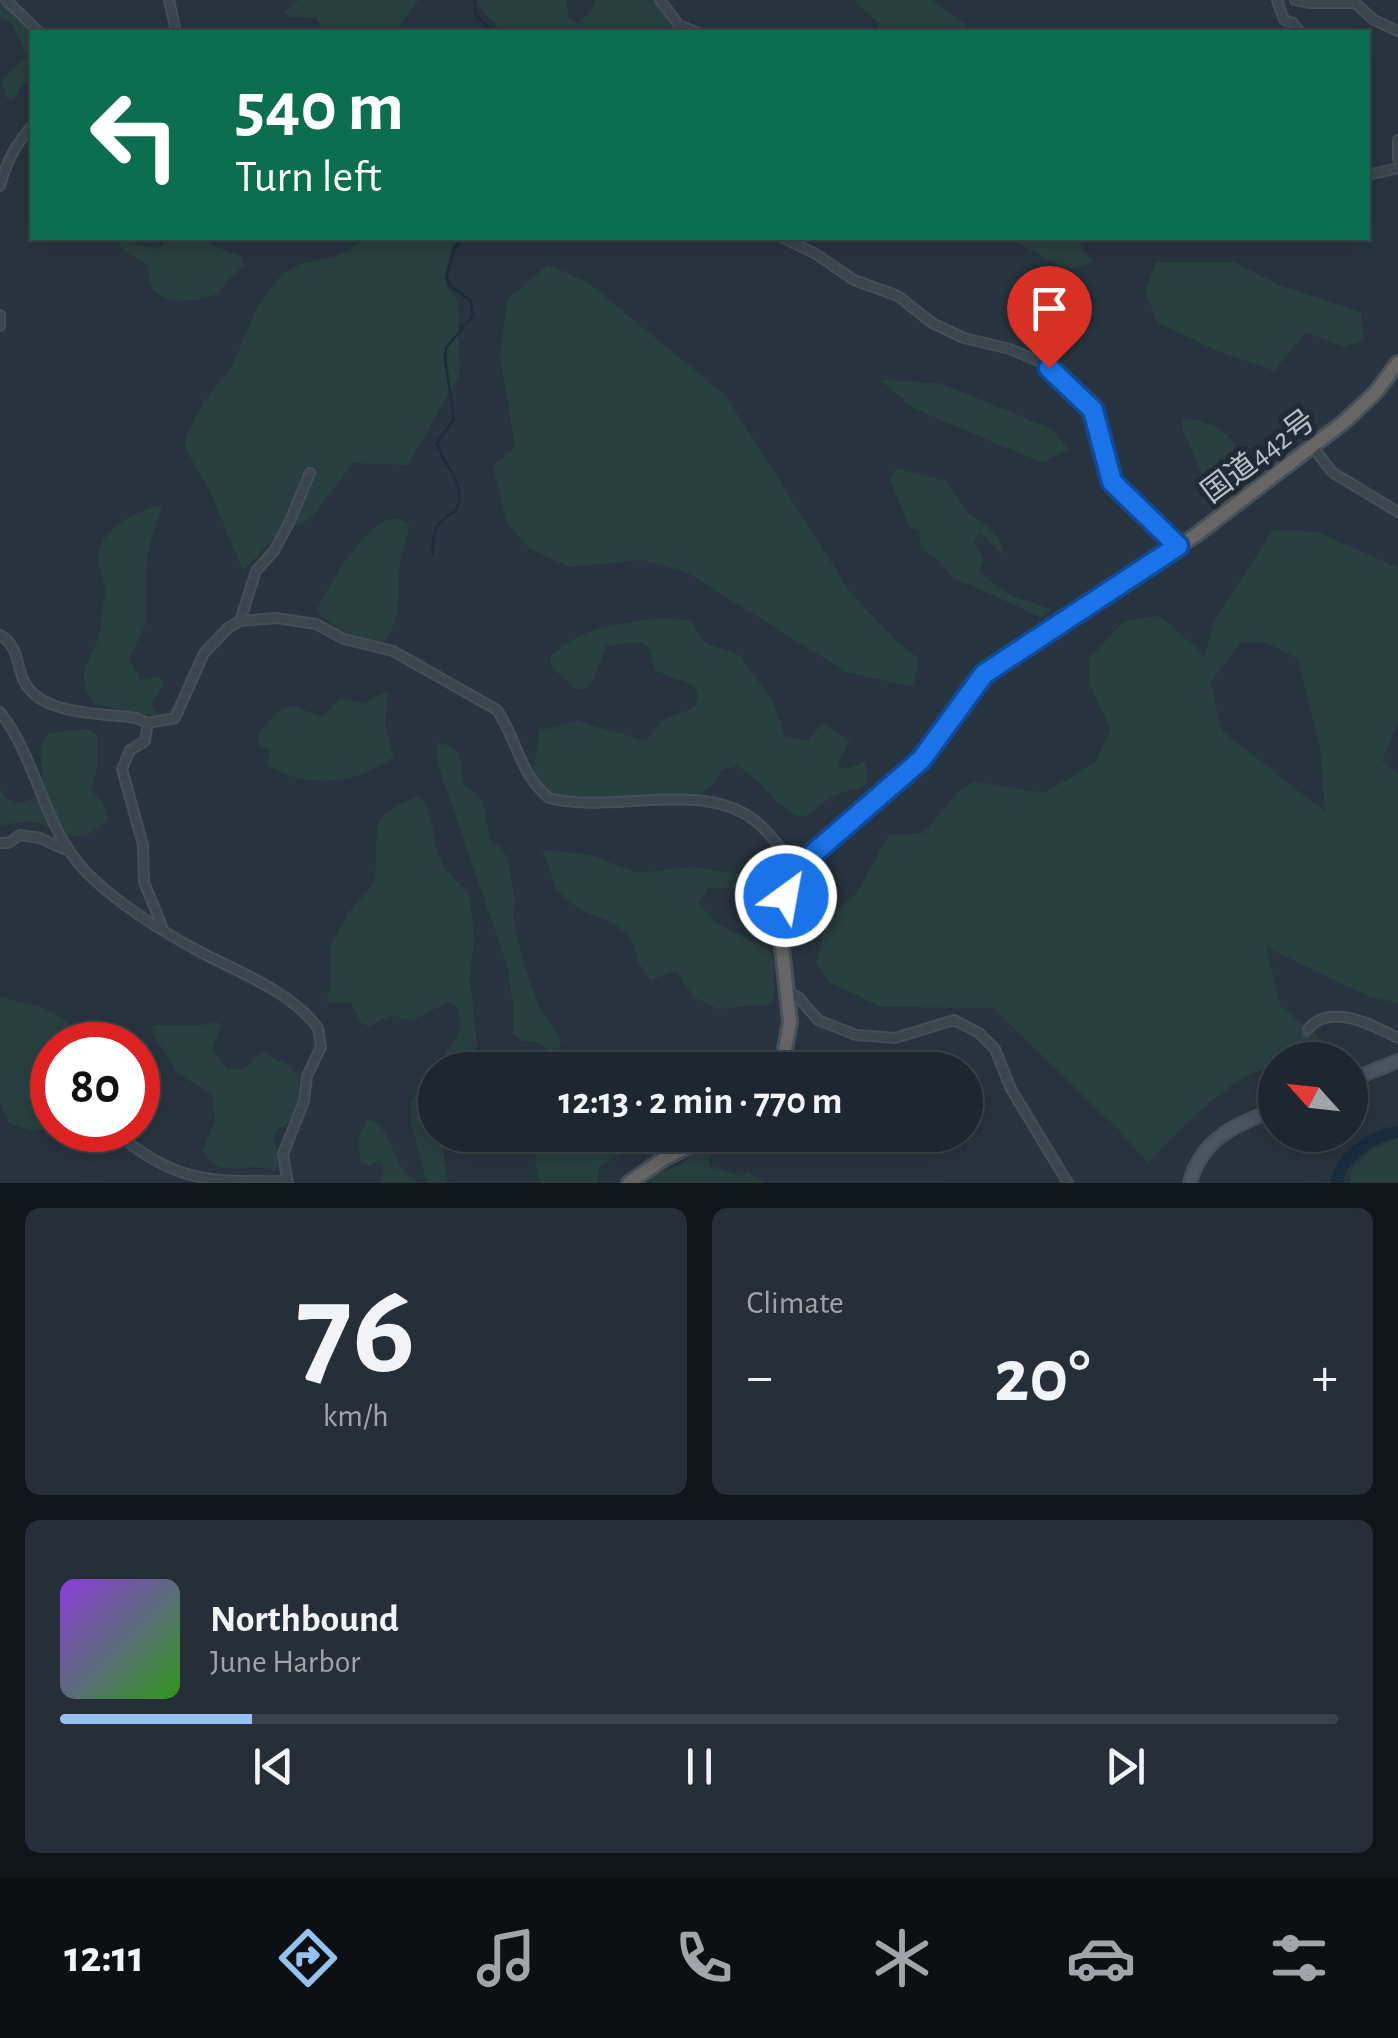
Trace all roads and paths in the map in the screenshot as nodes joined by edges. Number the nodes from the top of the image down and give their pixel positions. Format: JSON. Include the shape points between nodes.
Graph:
{"nodes":[{"id":1,"x":6,"y":0,"type":"edge"},
{"id":2,"x":168,"y":0,"type":"edge"},
{"id":3,"x":660,"y":0,"type":"edge"},
{"id":4,"x":1277,"y":0,"type":"edge"},
{"id":5,"x":1294,"y":0,"type":"edge"},
{"id":6,"x":37,"y":30,"type":"edge"},
{"id":7,"x":176,"y":30,"type":"edge"},
{"id":8,"x":691,"y":30,"type":"edge"},
{"id":9,"x":1299,"y":30,"type":"edge"},
{"id":10,"x":1398,"y":31,"type":"edge"},
{"id":11,"x":30,"y":128,"type":"edge"},
{"id":12,"x":1398,"y":140,"type":"edge"},
{"id":13,"x":1398,"y":159,"type":"edge"},
{"id":14,"x":1398,"y":168,"type":"edge"},
{"id":15,"x":1370,"y":175,"type":"edge"},
{"id":16,"x":0,"y":186,"type":"edge"},
{"id":17,"x":787,"y":240,"type":"edge"},
{"id":18,"x":0,"y":315,"type":"edge"},
{"id":19,"x":0,"y":326,"type":"edge"},
{"id":20,"x":1398,"y":363,"type":"edge"},
{"id":21,"x":1314,"y":447,"type":"junction"},
{"id":22,"x":310,"y":473,"type":"dead end"},
{"id":23,"x":1398,"y":512,"type":"edge"},
{"id":24,"x":1178,"y":546,"type":"junction"},
{"id":25,"x":240,"y":620,"type":"junction"},
{"id":26,"x":0,"y":635,"type":"edge"},
{"id":27,"x":0,"y":712,"type":"edge"},
{"id":28,"x":148,"y":723,"type":"junction"},
{"id":29,"x":0,"y":843,"type":"edge"},
{"id":30,"x":68,"y":851,"type":"junction"},
{"id":31,"x":799,"y":872,"type":"junction"},
{"id":32,"x":164,"y":930,"type":"junction"},
{"id":33,"x":786,"y":990,"type":"junction"},
{"id":34,"x":1308,"y":1030,"type":"dead end"},
{"id":35,"x":1398,"y":1038,"type":"edge"},
{"id":36,"x":783,"y":1052,"type":"edge"},
{"id":37,"x":1398,"y":1060,"type":"edge"},
{"id":38,"x":1368,"y":1072,"type":"edge"},
{"id":39,"x":1258,"y":1117,"type":"edge"},
{"id":40,"x":142,"y":1152,"type":"edge"},
{"id":41,"x":677,"y":1152,"type":"edge"},
{"id":42,"x":288,"y":1182,"type":"edge"},
{"id":43,"x":629,"y":1183,"type":"edge"},
{"id":44,"x":1068,"y":1183,"type":"edge"},
{"id":45,"x":1190,"y":1183,"type":"edge"}],
"edges":[{"from":1,"to":6,"type":"street"},
{"from":2,"to":7,"type":"street"},
{"from":3,"to":8,"type":"street","via":[[679,26]]},
{"from":4,"to":9,"type":"street","via":[[1284,20]]},
{"from":5,"to":10,"type":"street","via":[[1355,3]]},
{"from":11,"to":16,"type":"street","via":[[16,143]]},
{"from":12,"to":13,"type":"street"},
{"from":14,"to":15,"type":"street"},
{"from":17,"to":24,"type":"street","via":[[854,280],[898,296],[932,324],[1043,363],[1093,410],[1112,482]]},
{"from":18,"to":19,"type":"street"},
{"from":20,"to":21,"type":"highway","name":"国道442号"},
{"from":21,"to":23,"type":"street","via":[[1332,472]]},
{"from":21,"to":24,"type":"highway","name":"国道442号"},
{"from":22,"to":25,"type":"street","via":[[290,522],[256,571]]},
{"from":24,"to":31,"type":"highway","name":"国道442号","via":[[984,674],[921,760]]},
{"from":25,"to":28,"type":"street","via":[[204,653],[174,718]]},
{"from":25,"to":31,"type":"street","via":[[316,624],[393,651],[485,702],[497,710],[527,774],[549,798],[604,804],[709,800],[762,826]]},
{"from":26,"to":28,"type":"street","via":[[14,646],[25,682],[48,702]]},
{"from":27,"to":30,"type":"street","via":[[22,745]]},
{"from":28,"to":32,"type":"street","via":[[145,741],[130,750],[122,769],[143,845],[144,882]]},
{"from":29,"to":30,"type":"street","via":[[20,835]]},
{"from":30,"to":32,"type":"street","via":[[90,876]]},
{"from":31,"to":33,"type":"highway","name":"国道442号","via":[[780,929]]},
{"from":32,"to":42,"type":"street","via":[[284,997],[318,1028],[321,1048],[282,1154]]},
{"from":33,"to":36,"type":"highway","name":"国道442号"},
{"from":33,"to":44,"type":"street","via":[[818,1020],[856,1035],[895,1038],[954,1020],[980,1033]]},
{"from":34,"to":35,"type":"street","via":[[1314,1022],[1341,1016]]},
{"from":37,"to":38,"type":"main road"},
{"from":39,"to":45,"type":"main road","via":[[1208,1145]]},
{"from":40,"to":42,"type":"street","via":[[187,1177]]},
{"from":41,"to":43,"type":"highway"}]}
